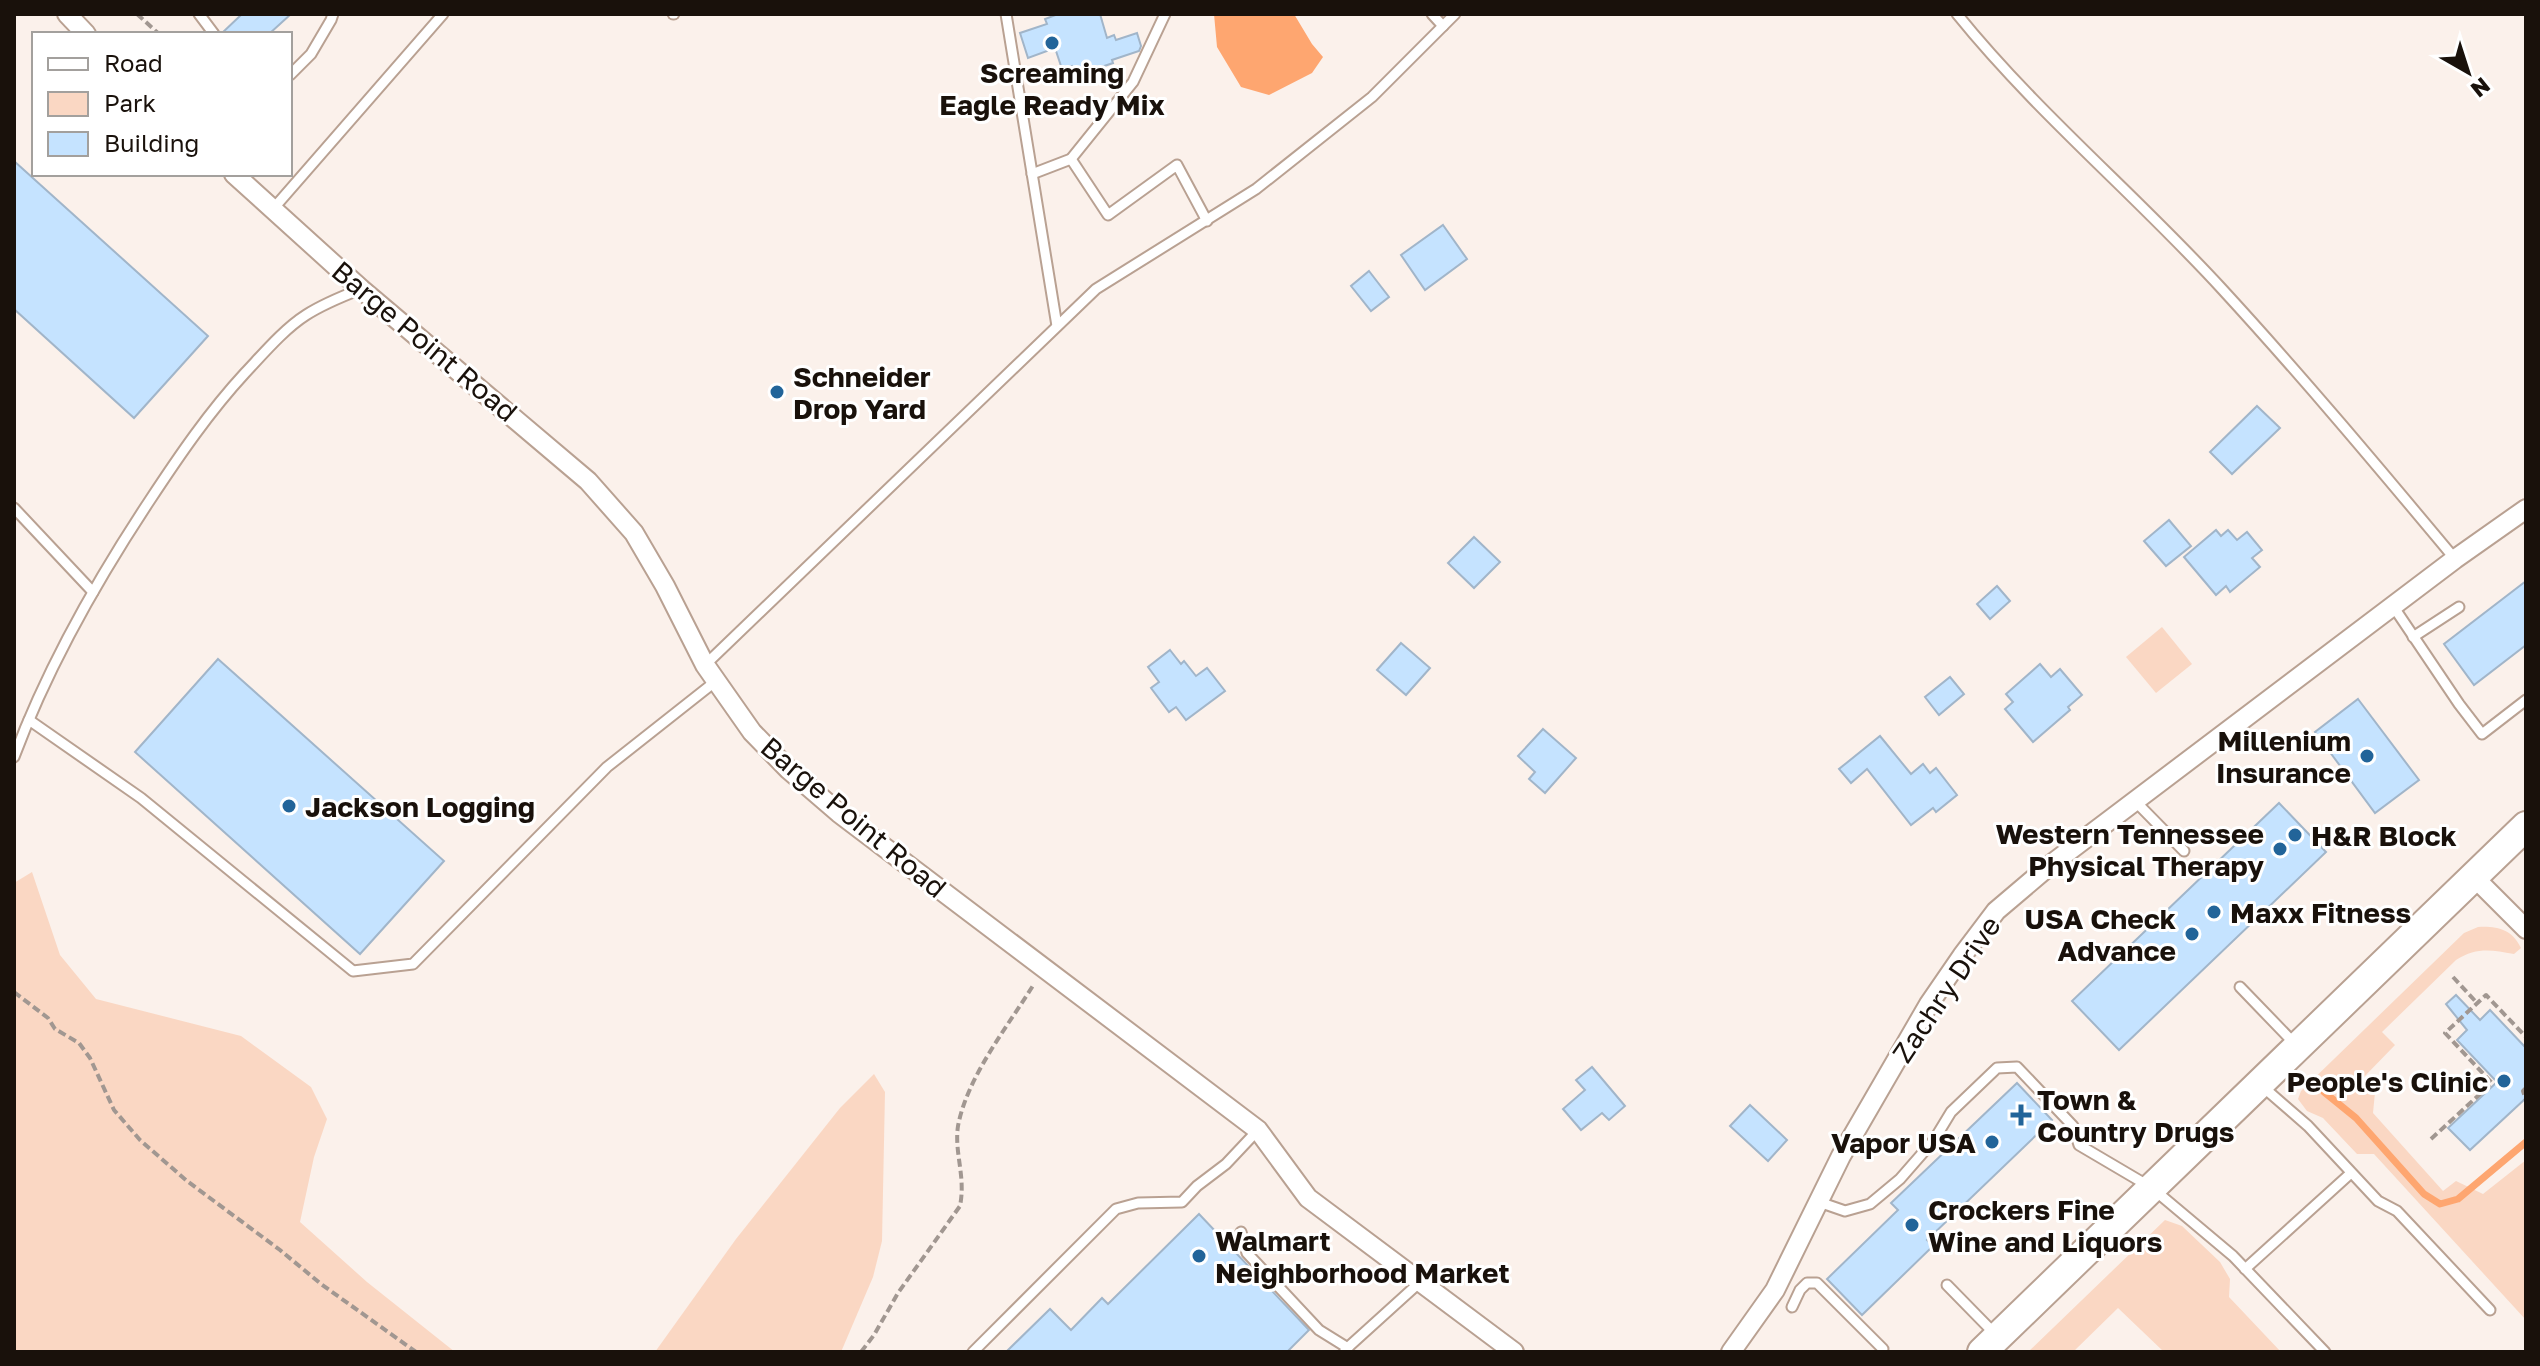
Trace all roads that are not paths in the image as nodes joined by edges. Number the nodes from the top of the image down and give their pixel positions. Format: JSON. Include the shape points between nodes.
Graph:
{"nodes":[{"id":1,"x":67,"y":14,"type":"edge"},
{"id":2,"x":199,"y":14,"type":"edge"},
{"id":3,"x":333,"y":14,"type":"edge"},
{"id":4,"x":443,"y":14,"type":"edge"},
{"id":5,"x":1006,"y":14,"type":"edge"},
{"id":6,"x":1165,"y":14,"type":"edge"},
{"id":7,"x":1432,"y":14,"type":"edge"},
{"id":8,"x":1455,"y":14,"type":"edge"},
{"id":9,"x":1957,"y":14,"type":"edge"},
{"id":10,"x":1443,"y":26,"type":"junction"},
{"id":11,"x":84,"y":32,"type":"edge"},
{"id":12,"x":212,"y":32,"type":"edge"},
{"id":13,"x":292,"y":73,"type":"edge"},
{"id":14,"x":1071,"y":159,"type":"junction"},
{"id":15,"x":1032,"y":174,"type":"junction"},
{"id":16,"x":236,"y":176,"type":"edge"},
{"id":17,"x":273,"y":209,"type":"junction"},
{"id":18,"x":1207,"y":221,"type":"junction"},
{"id":19,"x":361,"y":289,"type":"junction"},
{"id":20,"x":1057,"y":326,"type":"junction"},
{"id":21,"x":14,"y":508,"type":"edge"},
{"id":22,"x":2526,"y":509,"type":"edge"},
{"id":23,"x":2455,"y":559,"type":"junction"},
{"id":24,"x":93,"y":592,"type":"junction"},
{"id":25,"x":2393,"y":606,"type":"junction"},
{"id":26,"x":2459,"y":607,"type":"dead end"},
{"id":27,"x":2413,"y":637,"type":"junction"},
{"id":28,"x":710,"y":673,"type":"junction"},
{"id":29,"x":2526,"y":700,"type":"edge"},
{"id":30,"x":29,"y":720,"type":"junction"},
{"id":31,"x":14,"y":757,"type":"edge"},
{"id":32,"x":2135,"y":801,"type":"junction"},
{"id":33,"x":2526,"y":826,"type":"edge"},
{"id":34,"x":2184,"y":851,"type":"dead end"},
{"id":35,"x":2473,"y":876,"type":"junction"},
{"id":36,"x":2526,"y":929,"type":"edge"},
{"id":37,"x":2240,"y":987,"type":"dead end"},
{"id":38,"x":2298,"y":1046,"type":"junction"},
{"id":39,"x":2259,"y":1083,"type":"junction"},
{"id":40,"x":1258,"y":1130,"type":"junction"},
{"id":41,"x":2351,"y":1173,"type":"junction"},
{"id":42,"x":2152,"y":1188,"type":"junction"},
{"id":43,"x":1819,"y":1202,"type":"junction"},
{"id":44,"x":1241,"y":1232,"type":"dead end"},
{"id":45,"x":2245,"y":1269,"type":"junction"},
{"id":46,"x":1419,"y":1283,"type":"junction"},
{"id":47,"x":1947,"y":1285,"type":"dead end"},
{"id":48,"x":1792,"y":1307,"type":"dead end"},
{"id":49,"x":2490,"y":1310,"type":"dead end"},
{"id":50,"x":1990,"y":1344,"type":"edge"},
{"id":51,"x":1883,"y":1349,"type":"dead end"},
{"id":52,"x":1346,"y":1350,"type":"edge"},
{"id":53,"x":1733,"y":1351,"type":"edge"},
{"id":54,"x":973,"y":1352,"type":"edge"},
{"id":55,"x":1514,"y":1352,"type":"edge"},
{"id":56,"x":2325,"y":1352,"type":"edge"}],
"edges":[{"from":1,"to":11,"type":"street"},
{"from":2,"to":12,"type":"lane"},
{"from":3,"to":13,"type":"lane","via":[[311,54]]},
{"from":4,"to":17,"type":"lane"},
{"from":5,"to":15,"type":"lane"},
{"from":6,"to":14,"type":"lane","via":[[1133,82]]},
{"from":7,"to":10,"type":"lane"},
{"from":8,"to":10,"type":"lane"},
{"from":9,"to":23,"type":"lane","via":[[2222,289]]},
{"from":10,"to":18,"type":"lane","via":[[1348,117]]},
{"from":14,"to":15,"type":"lane"},
{"from":14,"to":18,"type":"lane","via":[[1108,215],[1177,165]]},
{"from":15,"to":20,"type":"lane"},
{"from":16,"to":17,"type":"street","name":"Barge Point Road"},
{"from":17,"to":19,"type":"street","name":"Barge Point Road"},
{"from":18,"to":20,"type":"lane","via":[[1096,289]]},
{"from":19,"to":24,"type":"lane","via":[[304,316],[228,392],[181,453]]},
{"from":19,"to":28,"type":"street","name":"Barge Point Road","via":[[588,481],[634,533]]},
{"from":20,"to":28,"type":"lane"},
{"from":21,"to":24,"type":"lane"},
{"from":22,"to":23,"type":"street","name":"Zachry Drive"},
{"from":23,"to":25,"type":"street","name":"Zachry Drive"},
{"from":24,"to":30,"type":"lane"},
{"from":25,"to":27,"type":"lane"},
{"from":25,"to":32,"type":"street","name":"Zachry Drive"},
{"from":26,"to":27,"type":"lane"},
{"from":27,"to":29,"type":"lane","via":[[2482,734]]},
{"from":28,"to":30,"type":"lane","via":[[607,767],[413,964],[353,971],[141,798]]},
{"from":28,"to":40,"type":"street","name":"Barge Point Road","via":[[752,732],[839,813]]},
{"from":30,"to":31,"type":"lane"},
{"from":32,"to":34,"type":"lane"},
{"from":32,"to":43,"type":"street","name":"Zachry Drive","via":[[1996,911],[1929,1004]]},
{"from":33,"to":35,"type":"main road"},
{"from":35,"to":36,"type":"street"},
{"from":35,"to":38,"type":"main road"},
{"from":37,"to":38,"type":"lane"},
{"from":38,"to":39,"type":"main road"},
{"from":39,"to":41,"type":"lane"},
{"from":39,"to":42,"type":"main road"},
{"from":40,"to":46,"type":"street","name":"Barge Point Road","via":[[1308,1198]]},
{"from":40,"to":54,"type":"lane","via":[[1182,1202],[1116,1209]]},
{"from":41,"to":45,"type":"lane"},
{"from":41,"to":49,"type":"lane","via":[[2378,1201],[2397,1211]]},
{"from":42,"to":43,"type":"lane","via":[[2079,1145],[2073,1126],[2017,1067],[1997,1068],[1870,1204],[1845,1211]]},
{"from":42,"to":45,"type":"lane"},
{"from":42,"to":50,"type":"main road"},
{"from":43,"to":53,"type":"street","name":"Zachry Drive","via":[[1775,1290]]},
{"from":44,"to":52,"type":"lane","via":[[1247,1253],[1319,1330]]},
{"from":45,"to":56,"type":"lane"},
{"from":46,"to":52,"type":"lane"},
{"from":46,"to":55,"type":"street","name":"Barge Point Road"},
{"from":47,"to":50,"type":"lane"},
{"from":48,"to":51,"type":"lane","via":[[1807,1283],[1817,1283]]}]}
